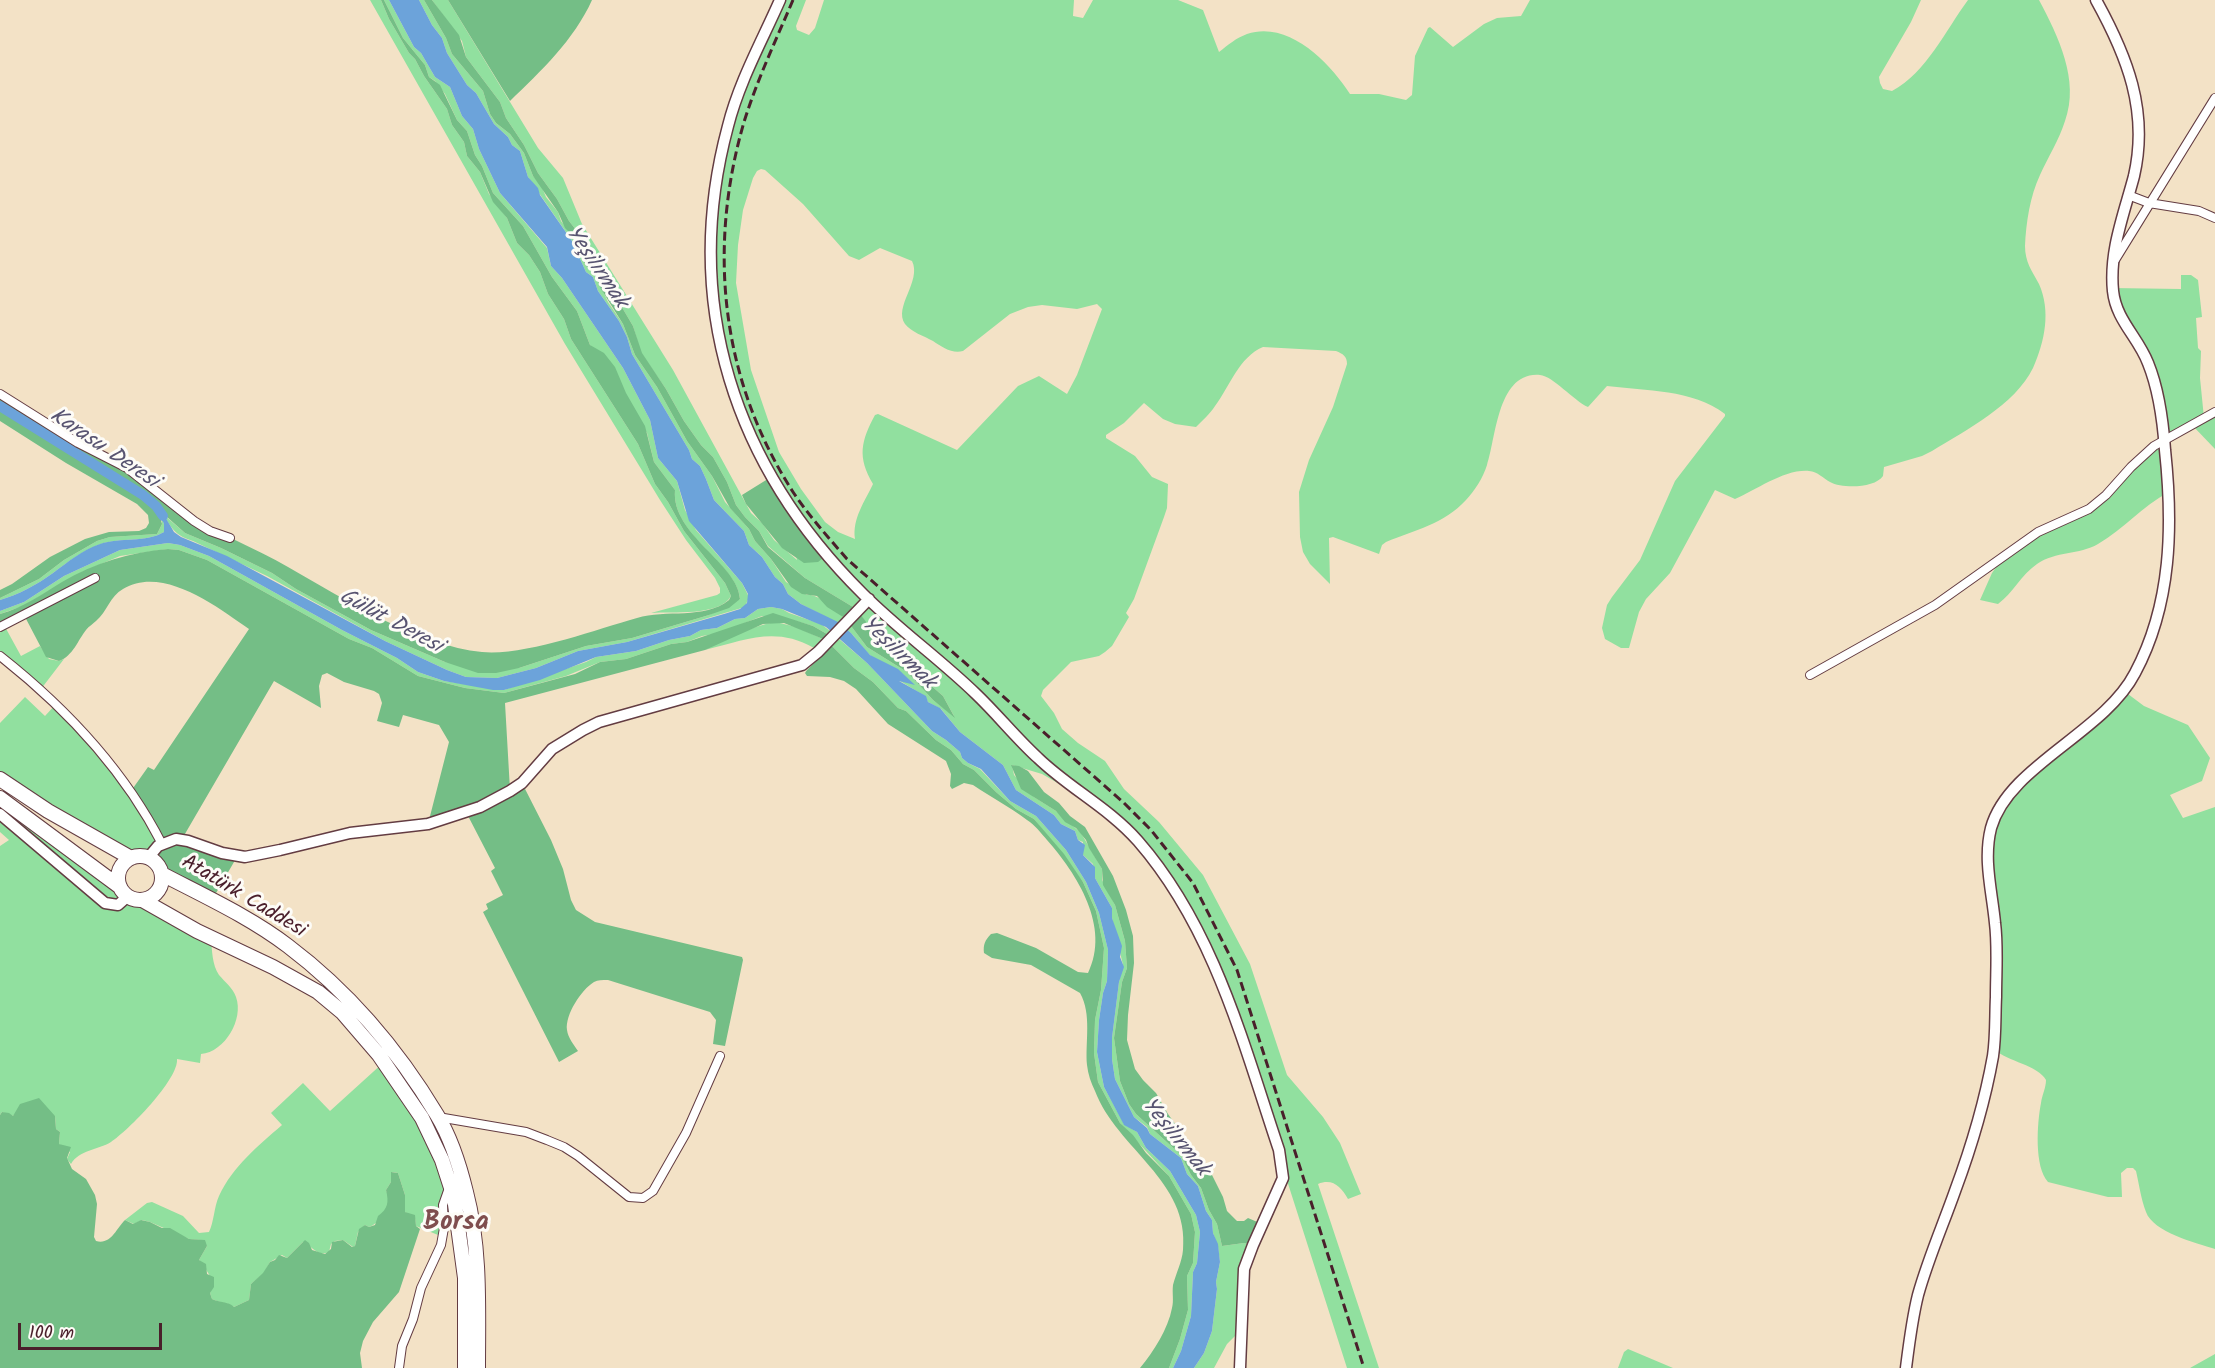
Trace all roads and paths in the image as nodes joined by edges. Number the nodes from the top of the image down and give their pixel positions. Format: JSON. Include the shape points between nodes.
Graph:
{"nodes":[{"id":1,"x":780,"y":0,"type":"edge"},
{"id":2,"x":2096,"y":0,"type":"edge"},
{"id":3,"x":2215,"y":98,"type":"edge"},
{"id":4,"x":2128,"y":195,"type":"junction"},
{"id":5,"x":2149,"y":203,"type":"junction"},
{"id":6,"x":2215,"y":218,"type":"edge"},
{"id":7,"x":2113,"y":262,"type":"junction"},
{"id":8,"x":0,"y":394,"type":"edge"},
{"id":9,"x":2215,"y":412,"type":"edge"},
{"id":10,"x":2164,"y":440,"type":"junction"},
{"id":11,"x":230,"y":538,"type":"dead end"},
{"id":12,"x":95,"y":578,"type":"dead end"},
{"id":13,"x":865,"y":603,"type":"junction"},
{"id":14,"x":0,"y":627,"type":"edge"},
{"id":15,"x":0,"y":656,"type":"edge"},
{"id":16,"x":1810,"y":675,"type":"dead end"},
{"id":17,"x":0,"y":779,"type":"edge"},
{"id":18,"x":0,"y":798,"type":"edge"},
{"id":19,"x":0,"y":814,"type":"edge"},
{"id":20,"x":162,"y":844,"type":"junction"},
{"id":21,"x":131,"y":858,"type":"junction"},
{"id":22,"x":148,"y":858,"type":"junction"},
{"id":23,"x":162,"y":874,"type":"junction"},
{"id":24,"x":123,"y":892,"type":"junction"},
{"id":25,"x":144,"y":901,"type":"junction"},
{"id":26,"x":720,"y":1056,"type":"dead end"},
{"id":27,"x":438,"y":1117,"type":"junction"},
{"id":28,"x":450,"y":1185,"type":"junction"},
{"id":29,"x":399,"y":1368,"type":"edge"},
{"id":30,"x":465,"y":1368,"type":"edge"},
{"id":31,"x":478,"y":1368,"type":"edge"},
{"id":32,"x":1240,"y":1368,"type":"edge"},
{"id":33,"x":1906,"y":1368,"type":"edge"}],
"edges":[{"from":1,"to":13,"type":"street","via":[[727,128],[714,199],[711,288],[727,375],[762,460],[800,523]]},
{"from":2,"to":4,"type":"street","via":[[2125,61],[2140,120],[2140,144]]},
{"from":3,"to":5,"type":"street"},
{"from":4,"to":5,"type":"street"},
{"from":4,"to":7,"type":"street"},
{"from":5,"to":6,"type":"street","via":[[2199,211]]},
{"from":5,"to":7,"type":"street"},
{"from":7,"to":10,"type":"street","via":[[2115,305],[2149,364]]},
{"from":8,"to":11,"type":"street","via":[[78,443],[127,468],[210,531]]},
{"from":9,"to":10,"type":"street"},
{"from":10,"to":16,"type":"street","via":[[2143,455],[2098,502],[2038,532],[1935,605]]},
{"from":10,"to":33,"type":"street","via":[[2170,515],[2167,569],[2154,623],[2135,674],[2107,708],[2019,783],[2001,804],[1992,827],[1987,855],[1996,926],[1993,1055],[1968,1156],[1918,1295]]},
{"from":12,"to":14,"type":"street"},
{"from":13,"to":20,"type":"street","via":[[802,665],[619,716],[583,730],[552,749],[522,783],[480,807],[428,824],[350,833],[245,857],[182,840]]},
{"from":13,"to":32,"type":"street","via":[[975,693],[1035,756],[1137,840],[1175,893],[1220,978],[1283,1168],[1279,1191],[1244,1269]]},
{"from":15,"to":20,"type":"street","via":[[77,724],[119,774]]},
{"from":17,"to":21,"type":"highway","via":[[48,812]]},
{"from":18,"to":24,"type":"highway","name":"Atatürk Caddesi"},
{"from":19,"to":24,"type":"street","via":[[105,903],[118,905]]},
{"from":20,"to":22,"type":"street"},
{"from":21,"to":22,"type":"highway"},
{"from":21,"to":24,"type":"highway","via":[[119,870]]},
{"from":22,"to":23,"type":"highway","name":"Atatürk Caddesi","via":[[156,862]]},
{"from":23,"to":25,"type":"highway","name":"Atatürk Caddesi","via":[[159,891]]},
{"from":23,"to":27,"type":"highway","name":"Atatürk Caddesi","via":[[253,923],[329,980],[373,1025]]},
{"from":24,"to":25,"type":"highway","name":"Atatürk Caddesi","via":[[134,900]]},
{"from":25,"to":28,"type":"highway","name":"Atatürk Caddesi","via":[[298,980],[342,1012],[379,1055],[422,1118]]},
{"from":26,"to":27,"type":"street","via":[[675,1152],[653,1191],[643,1198],[629,1197],[578,1156],[547,1140],[526,1132]]},
{"from":27,"to":31,"type":"highway","name":"Atatürk Caddesi","via":[[467,1193],[474,1236]]},
{"from":28,"to":29,"type":"street","via":[[443,1205],[441,1245],[421,1288]]},
{"from":28,"to":30,"type":"highway","name":"Atatürk Caddesi","via":[[465,1278]]}]}
